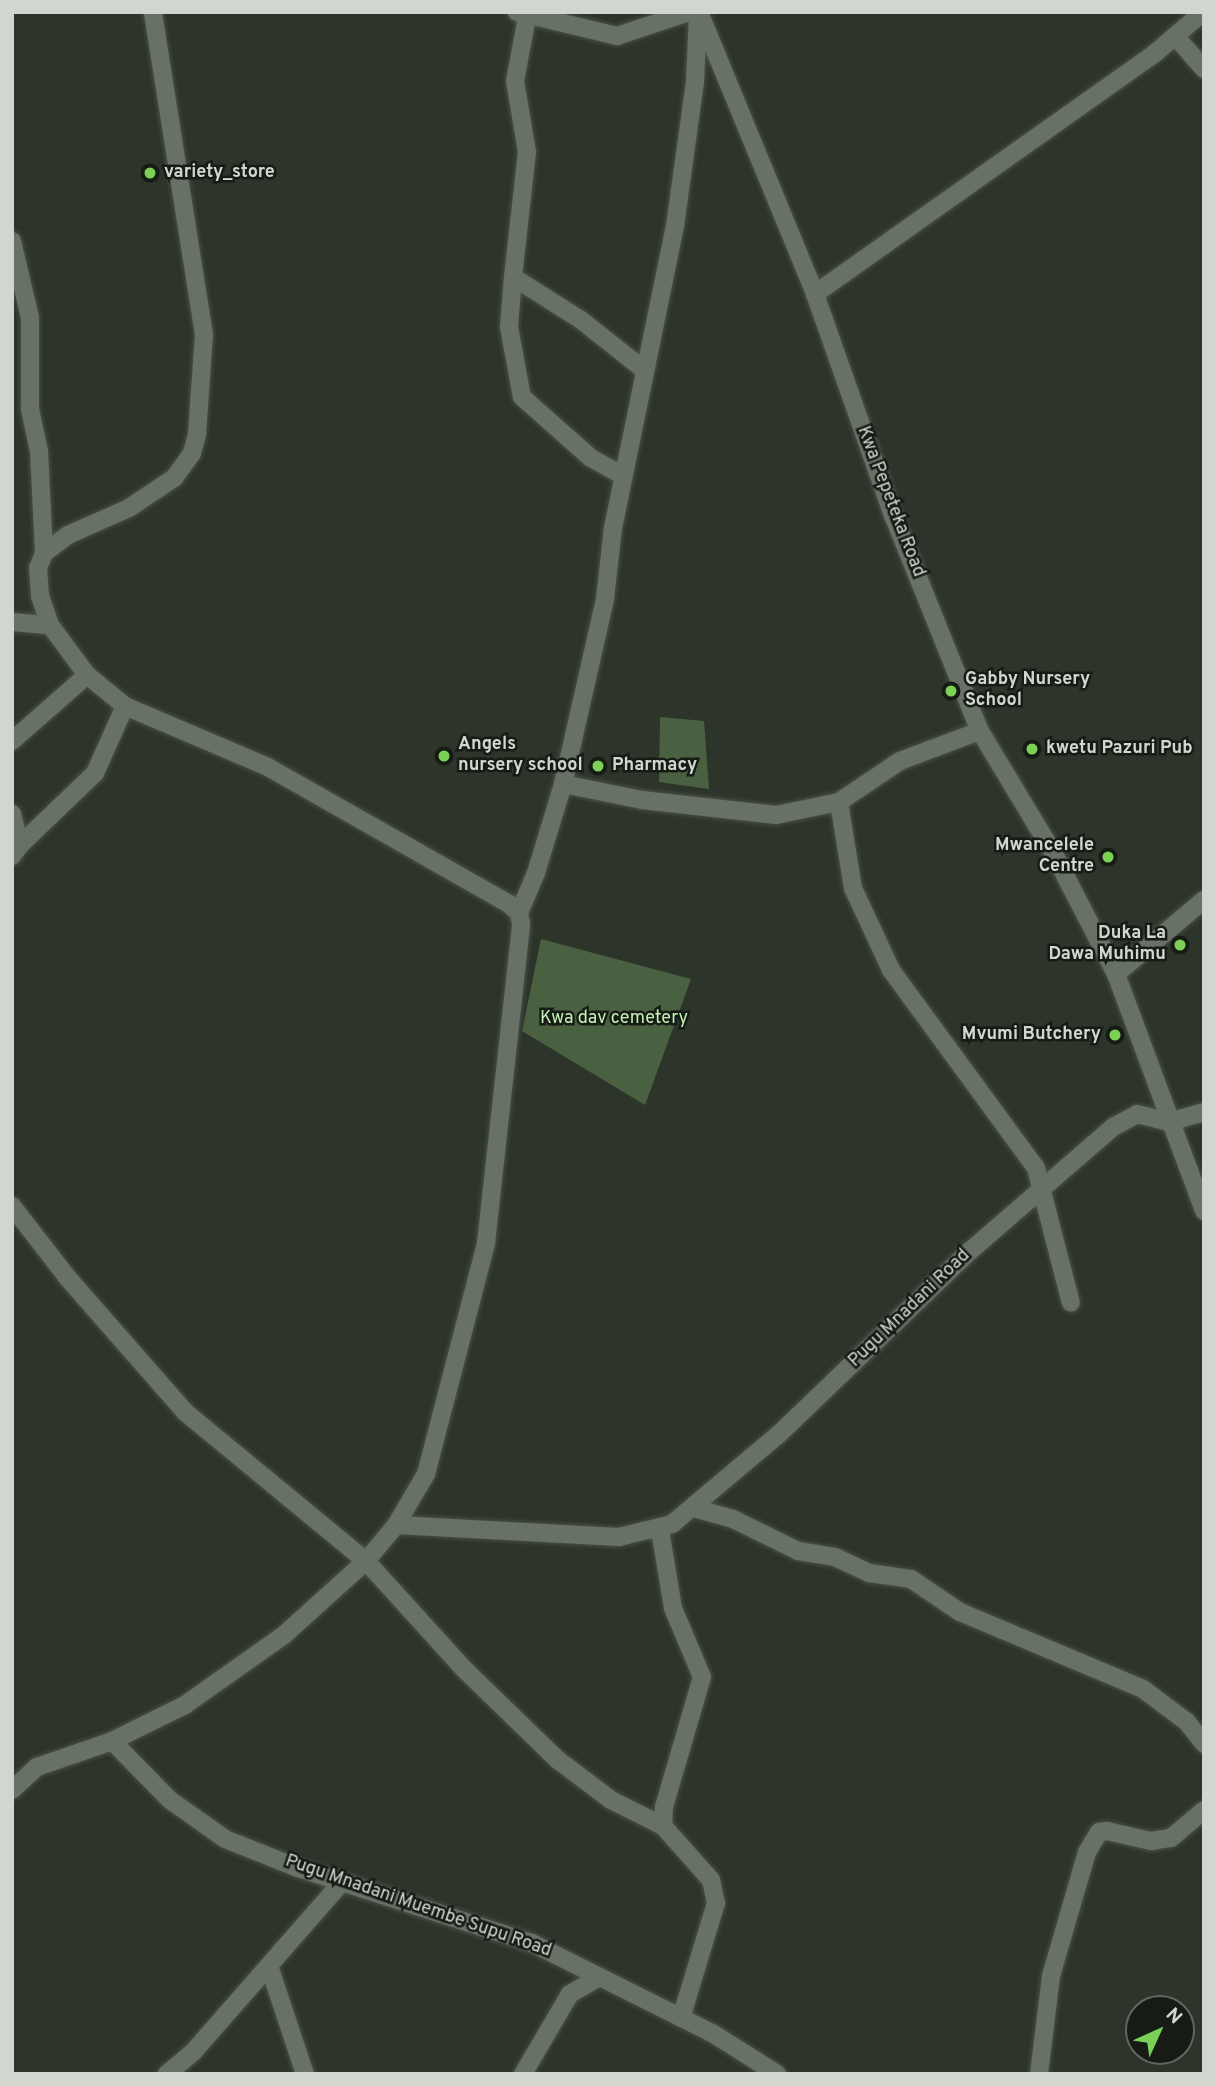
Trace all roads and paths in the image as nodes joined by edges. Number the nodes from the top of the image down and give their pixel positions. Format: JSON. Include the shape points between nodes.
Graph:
{"nodes":[{"id":1,"x":153,"y":12,"type":"edge"},
{"id":2,"x":689,"y":12,"type":"edge"},
{"id":3,"x":699,"y":12,"type":"edge"},
{"id":4,"x":1203,"y":12,"type":"edge"},
{"id":5,"x":522,"y":15,"type":"edge"},
{"id":6,"x":1176,"y":37,"type":"junction"},
{"id":7,"x":1204,"y":69,"type":"edge"},
{"id":8,"x":12,"y":241,"type":"edge"},
{"id":9,"x":513,"y":277,"type":"junction"},
{"id":10,"x":815,"y":294,"type":"junction"},
{"id":11,"x":643,"y":369,"type":"junction"},
{"id":12,"x":623,"y":476,"type":"junction"},
{"id":13,"x":44,"y":553,"type":"junction"},
{"id":14,"x":12,"y":622,"type":"edge"},
{"id":15,"x":50,"y":625,"type":"junction"},
{"id":16,"x":87,"y":675,"type":"junction"},
{"id":17,"x":125,"y":706,"type":"junction"},
{"id":18,"x":980,"y":731,"type":"junction"},
{"id":19,"x":12,"y":741,"type":"edge"},
{"id":20,"x":563,"y":784,"type":"junction"},
{"id":21,"x":839,"y":802,"type":"junction"},
{"id":22,"x":12,"y":814,"type":"edge"},
{"id":23,"x":16,"y":850,"type":"edge"},
{"id":24,"x":1204,"y":900,"type":"edge"},
{"id":25,"x":519,"y":913,"type":"junction"},
{"id":26,"x":1116,"y":974,"type":"junction"},
{"id":27,"x":1204,"y":1112,"type":"edge"},
{"id":28,"x":1169,"y":1122,"type":"junction"},
{"id":29,"x":1044,"y":1190,"type":"junction"},
{"id":30,"x":12,"y":1206,"type":"edge"},
{"id":31,"x":1204,"y":1211,"type":"edge"},
{"id":32,"x":1071,"y":1303,"type":"dead end"},
{"id":33,"x":694,"y":1508,"type":"junction"},
{"id":34,"x":396,"y":1525,"type":"junction"},
{"id":35,"x":660,"y":1530,"type":"junction"},
{"id":36,"x":366,"y":1561,"type":"junction"},
{"id":37,"x":112,"y":1741,"type":"junction"},
{"id":38,"x":1204,"y":1744,"type":"edge"},
{"id":39,"x":12,"y":1790,"type":"edge"},
{"id":40,"x":1204,"y":1810,"type":"edge"},
{"id":41,"x":663,"y":1826,"type":"junction"},
{"id":42,"x":342,"y":1882,"type":"junction"},
{"id":43,"x":269,"y":1966,"type":"junction"},
{"id":44,"x":596,"y":1979,"type":"junction"},
{"id":45,"x":681,"y":2018,"type":"junction"},
{"id":46,"x":756,"y":2068,"type":"edge"},
{"id":47,"x":167,"y":2074,"type":"edge"},
{"id":48,"x":305,"y":2074,"type":"edge"},
{"id":49,"x":523,"y":2074,"type":"edge"},
{"id":50,"x":778,"y":2074,"type":"edge"},
{"id":51,"x":1039,"y":2074,"type":"edge"}],
"edges":[{"from":1,"to":13,"type":"street","via":[[202,323],[197,434],[192,453],[174,478],[129,508],[68,535]]},
{"from":2,"to":5,"type":"street","via":[[617,36]]},
{"from":3,"to":10,"type":"street","name":"Kwa Pepeteka Road"},
{"from":3,"to":11,"type":"street","via":[[679,200]]},
{"from":4,"to":6,"type":"street"},
{"from":5,"to":9,"type":"street","via":[[515,81],[527,152]]},
{"from":6,"to":7,"type":"street"},
{"from":6,"to":10,"type":"street"},
{"from":8,"to":13,"type":"street","via":[[30,318],[30,409],[39,451]]},
{"from":9,"to":11,"type":"street","via":[[581,320]]},
{"from":9,"to":12,"type":"street","via":[[509,327],[522,397],[591,458]]},
{"from":10,"to":18,"type":"street","name":"Kwa Pepeteka Road","via":[[893,515]]},
{"from":11,"to":12,"type":"street"},
{"from":12,"to":20,"type":"street","via":[[605,599]]},
{"from":13,"to":15,"type":"street","via":[[38,582]]},
{"from":14,"to":15,"type":"street"},
{"from":15,"to":16,"type":"street"},
{"from":16,"to":17,"type":"street"},
{"from":16,"to":19,"type":"street"},
{"from":17,"to":23,"type":"street","via":[[95,773]]},
{"from":17,"to":25,"type":"street","via":[[268,767]]},
{"from":18,"to":21,"type":"street","via":[[900,761]]},
{"from":18,"to":26,"type":"street","name":"Kwa Pepeteka Road","via":[[1054,854]]},
{"from":20,"to":21,"type":"street","via":[[642,800],[776,815]]},
{"from":20,"to":25,"type":"street"},
{"from":21,"to":29,"type":"street","via":[[853,888],[891,970],[1036,1168]]},
{"from":22,"to":23,"type":"street"},
{"from":24,"to":26,"type":"street"},
{"from":25,"to":34,"type":"street","via":[[486,1242],[441,1429],[426,1474]]},
{"from":26,"to":28,"type":"street","name":"Kwa Pepeteka Road"},
{"from":27,"to":28,"type":"street"},
{"from":28,"to":29,"type":"street","name":"Pugu Mnadani Road","via":[[1142,1113],[1127,1117]]},
{"from":28,"to":31,"type":"street","name":"Kwa Pepeteka Road"},
{"from":29,"to":32,"type":"street"},
{"from":29,"to":33,"type":"street","name":"Pugu Mnadani Road","via":[[978,1244],[826,1391]]},
{"from":30,"to":36,"type":"street","via":[[67,1277],[185,1412]]},
{"from":33,"to":35,"type":"street","name":"Pugu Mnadani Road"},
{"from":33,"to":38,"type":"street","via":[[733,1518],[798,1551],[835,1557],[869,1573],[911,1579],[960,1612],[1143,1689],[1186,1722]]},
{"from":34,"to":35,"type":"street","name":"Pugu Mnadani Road","via":[[619,1537]]},
{"from":34,"to":36,"type":"street"},
{"from":35,"to":41,"type":"street","via":[[671,1598],[702,1677],[664,1807]]},
{"from":36,"to":37,"type":"street","via":[[273,1643],[185,1705]]},
{"from":36,"to":41,"type":"street","via":[[464,1670],[558,1760],[611,1800]]},
{"from":37,"to":39,"type":"street","via":[[37,1767]]},
{"from":37,"to":42,"type":"street","name":"Pugu Mnadani Muembe Supu Road","via":[[170,1800],[225,1839]]},
{"from":40,"to":51,"type":"street","via":[[1171,1838],[1151,1841],[1099,1832],[1087,1852],[1051,1976]]},
{"from":41,"to":45,"type":"street","via":[[711,1880],[716,1903]]},
{"from":42,"to":43,"type":"street"},
{"from":42,"to":44,"type":"street","name":"Pugu Mnadani Muembe Supu Road","via":[[532,1943]]},
{"from":43,"to":47,"type":"street"},
{"from":43,"to":48,"type":"street"},
{"from":44,"to":45,"type":"street","name":"Pugu Mnadani Muembe Supu Road"},
{"from":44,"to":49,"type":"street","via":[[570,1994]]},
{"from":45,"to":46,"type":"street","name":"Pugu Mnadani Muembe Supu Road"},
{"from":46,"to":50,"type":"street","name":"Pugu Mnadani Muembe Supu Road"}]}
